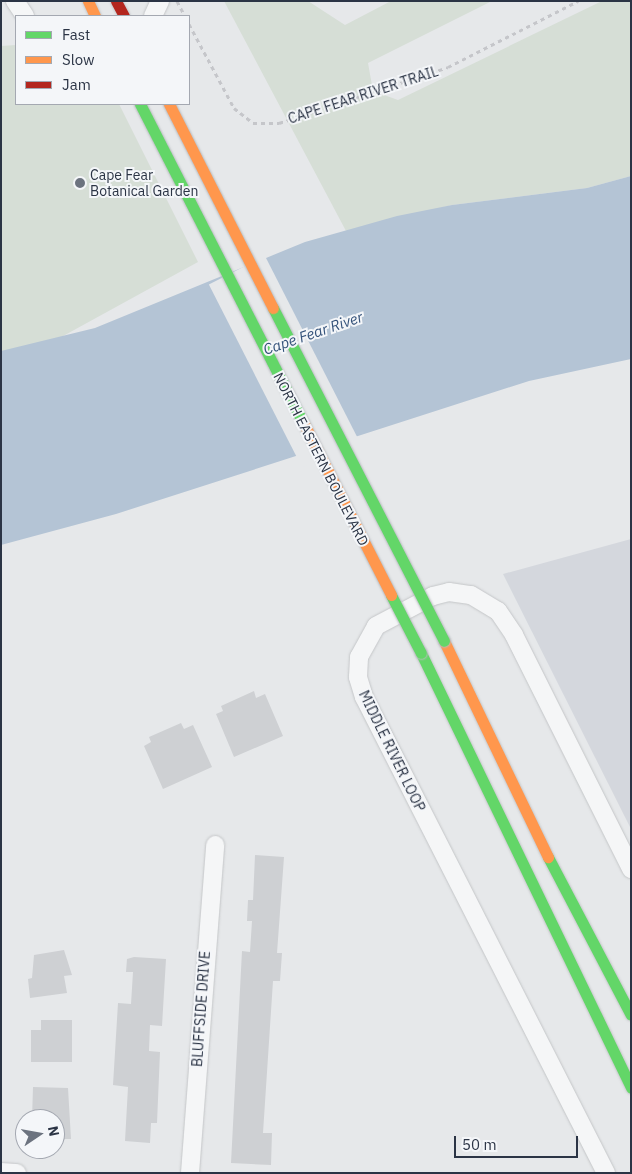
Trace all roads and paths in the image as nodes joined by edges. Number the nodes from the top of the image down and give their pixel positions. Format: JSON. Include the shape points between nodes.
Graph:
{"nodes":[{"id":1,"x":15,"y":1,"type":"edge"},
{"id":2,"x":88,"y":1,"type":"edge"},
{"id":3,"x":116,"y":1,"type":"edge"},
{"id":4,"x":160,"y":1,"type":"edge"},
{"id":5,"x":177,"y":1,"type":"edge"},
{"id":6,"x":578,"y":1,"type":"edge"},
{"id":7,"x":23,"y":15,"type":"edge"},
{"id":8,"x":95,"y":15,"type":"edge"},
{"id":9,"x":123,"y":15,"type":"edge"},
{"id":10,"x":153,"y":15,"type":"edge"},
{"id":11,"x":184,"y":15,"type":"edge"},
{"id":12,"x":190,"y":26,"type":"edge"},
{"id":13,"x":141,"y":105,"type":"edge"},
{"id":14,"x":170,"y":105,"type":"edge"},
{"id":15,"x":215,"y":845,"type":"dead end"},
{"id":16,"x":631,"y":869,"type":"edge"},
{"id":17,"x":631,"y":1015,"type":"edge"},
{"id":18,"x":631,"y":1088,"type":"edge"},
{"id":19,"x":1,"y":1172,"type":"edge"},
{"id":20,"x":17,"y":1173,"type":"edge"},
{"id":21,"x":190,"y":1173,"type":"edge"},
{"id":22,"x":606,"y":1173,"type":"edge"}],
"edges":[{"from":1,"to":7,"type":"street"},
{"from":2,"to":8,"type":"highway"},
{"from":3,"to":9,"type":"highway"},
{"from":4,"to":10,"type":"street"},
{"from":5,"to":11,"type":"path"},
{"from":6,"to":12,"type":"path","name":"CAPE FEAR RIVER TRAIL","via":[[448,67],[279,123],[253,124],[234,108]]},
{"from":13,"to":18,"type":"highway","name":"NORTH EASTERN BOULEVARD","bridge":true,"via":[[421,653]]},
{"from":14,"to":17,"type":"highway","name":"NORTH EASTERN BOULEVARD","bridge":true,"via":[[444,642],[541,844]]},
{"from":15,"to":21,"type":"street","name":"BLUFFSIDE DRIVE"},
{"from":16,"to":22,"type":"street","name":"MIDDLE RIVER LOOP","via":[[514,635],[498,611],[471,595],[451,592],[433,596],[376,626],[359,657],[358,677],[364,697]]},
{"from":19,"to":20,"type":"street"}]}
